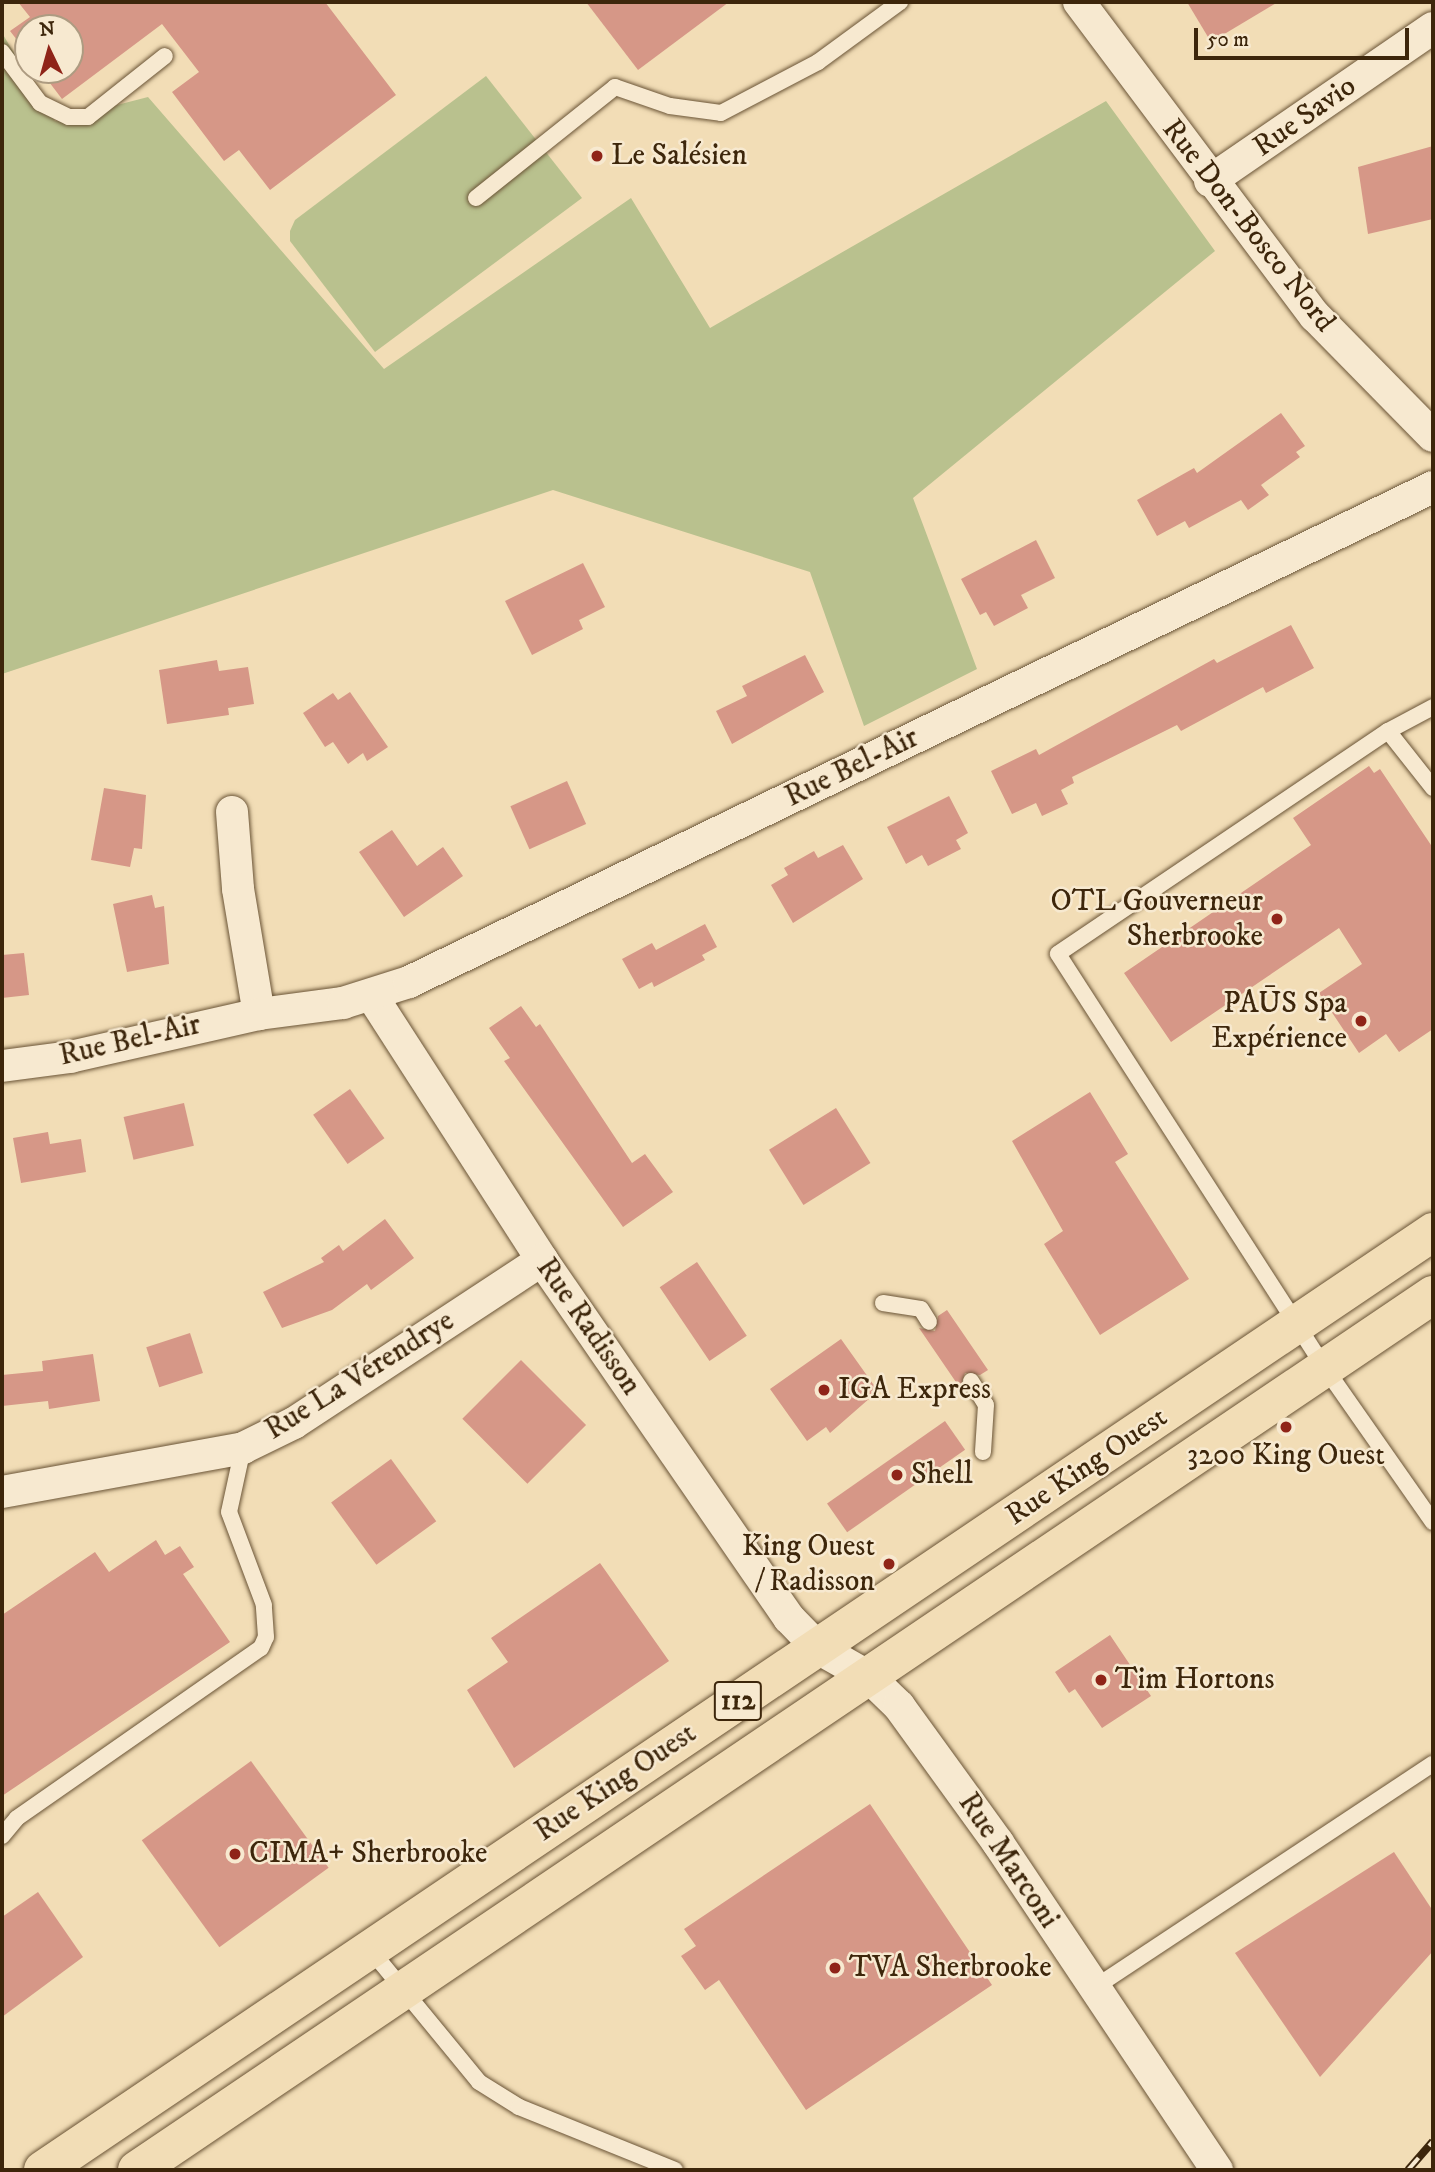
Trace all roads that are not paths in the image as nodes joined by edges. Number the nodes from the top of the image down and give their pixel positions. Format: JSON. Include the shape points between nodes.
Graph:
{"nodes":[{"id":1,"x":900,"y":2,"type":"edge"},
{"id":2,"x":1092,"y":6,"type":"edge"},
{"id":3,"x":1433,"y":28,"type":"edge"},
{"id":4,"x":2,"y":52,"type":"edge"},
{"id":5,"x":165,"y":56,"type":"dead end"},
{"id":6,"x":1210,"y":181,"type":"junction"},
{"id":7,"x":476,"y":198,"type":"dead end"},
{"id":8,"x":1433,"y":436,"type":"edge"},
{"id":9,"x":1433,"y":487,"type":"edge"},
{"id":10,"x":1433,"y":707,"type":"edge"},
{"id":11,"x":1388,"y":731,"type":"junction"},
{"id":12,"x":1433,"y":788,"type":"edge"},
{"id":13,"x":232,"y":812,"type":"dead end"},
{"id":14,"x":373,"y":996,"type":"junction"},
{"id":15,"x":259,"y":1014,"type":"junction"},
{"id":16,"x":2,"y":1066,"type":"edge"},
{"id":17,"x":1433,"y":1232,"type":"edge"},
{"id":18,"x":542,"y":1260,"type":"junction"},
{"id":19,"x":1433,"y":1295,"type":"edge"},
{"id":20,"x":883,"y":1303,"type":"dead end"},
{"id":21,"x":929,"y":1322,"type":"dead end"},
{"id":22,"x":1297,"y":1324,"type":"junction"},
{"id":23,"x":1325,"y":1368,"type":"junction"},
{"id":24,"x":971,"y":1381,"type":"dead end"},
{"id":25,"x":243,"y":1448,"type":"junction"},
{"id":26,"x":983,"y":1452,"type":"dead end"},
{"id":27,"x":2,"y":1492,"type":"edge"},
{"id":28,"x":1433,"y":1522,"type":"edge"},
{"id":29,"x":818,"y":1648,"type":"junction"},
{"id":30,"x":869,"y":1677,"type":"junction"},
{"id":31,"x":1433,"y":1764,"type":"edge"},
{"id":32,"x":2,"y":1836,"type":"edge"},
{"id":33,"x":369,"y":1948,"type":"junction"},
{"id":34,"x":1094,"y":1988,"type":"junction"},
{"id":35,"x":401,"y":1994,"type":"junction"},
{"id":36,"x":43,"y":2170,"type":"edge"},
{"id":37,"x":137,"y":2170,"type":"edge"},
{"id":38,"x":675,"y":2170,"type":"edge"},
{"id":39,"x":1217,"y":2170,"type":"edge"}],
"edges":[{"from":1,"to":7,"type":"lane","via":[[818,62],[721,113],[670,106],[615,87]]},
{"from":2,"to":6,"type":"street","name":"Rue Don-Bosco Nord"},
{"from":3,"to":6,"type":"street","name":"Rue Savio"},
{"from":4,"to":5,"type":"lane","via":[[40,103],[69,117],[88,117]]},
{"from":6,"to":8,"type":"street","name":"Rue Don-Bosco Nord","via":[[1315,316]]},
{"from":9,"to":14,"type":"street","name":"Rue Bel-Air"},
{"from":10,"to":11,"type":"lane"},
{"from":11,"to":12,"type":"lane"},
{"from":11,"to":22,"type":"lane","via":[[1058,954]]},
{"from":13,"to":15,"type":"street","via":[[238,889]]},
{"from":14,"to":15,"type":"street","name":"Rue Bel-Air"},
{"from":14,"to":18,"type":"street","name":"Rue Radisson"},
{"from":15,"to":16,"type":"street","name":"Rue Bel-Air","via":[[70,1057]]},
{"from":17,"to":22,"type":"main road","name":"Rue King Ouest","number":"112"},
{"from":18,"to":25,"type":"street","name":"Rue La Vérendrye","via":[[294,1423]]},
{"from":18,"to":29,"type":"street","name":"Rue Radisson","via":[[789,1618]]},
{"from":19,"to":23,"type":"main road","name":"Rue King Ouest","number":"112"},
{"from":20,"to":21,"type":"lane","via":[[922,1309]]},
{"from":22,"to":23,"type":"lane"},
{"from":22,"to":29,"type":"main road","name":"Rue King Ouest","number":"112"},
{"from":23,"to":28,"type":"lane"},
{"from":23,"to":30,"type":"main road","name":"Rue King Ouest","number":"112"},
{"from":24,"to":26,"type":"lane","via":[[986,1405]]},
{"from":25,"to":27,"type":"street","name":"Rue La Vérendrye"},
{"from":25,"to":32,"type":"lane","via":[[229,1512],[264,1605],[266,1637],[261,1648],[18,1818]]},
{"from":29,"to":30,"type":"street","name":"Rue Marconi"},
{"from":29,"to":33,"type":"main road","name":"Rue King Ouest","number":"112"},
{"from":30,"to":34,"type":"street","name":"Rue Marconi","via":[[899,1706],[998,1843]]},
{"from":30,"to":35,"type":"main road","name":"Rue King Ouest","number":"112"},
{"from":31,"to":34,"type":"lane"},
{"from":33,"to":35,"type":"lane"},
{"from":33,"to":36,"type":"main road","name":"Rue King Ouest","number":"112"},
{"from":34,"to":39,"type":"street","name":"Rue Marconi"},
{"from":35,"to":37,"type":"main road","name":"Rue King Ouest","number":"112"},
{"from":35,"to":38,"type":"lane","via":[[479,2082],[519,2107]]}]}
